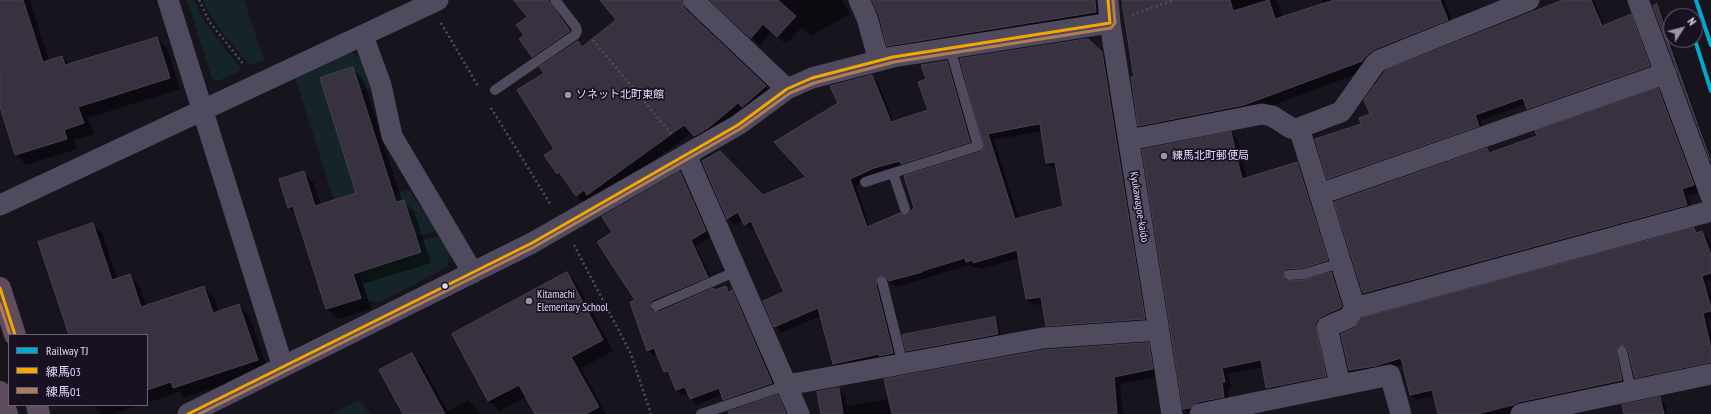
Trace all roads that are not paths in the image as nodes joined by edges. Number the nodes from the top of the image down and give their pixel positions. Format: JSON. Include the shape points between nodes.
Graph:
{"nodes":[{"id":1,"x":168,"y":0,"type":"edge"},
{"id":2,"x":438,"y":0,"type":"edge"},
{"id":3,"x":556,"y":0,"type":"edge"},
{"id":4,"x":693,"y":0,"type":"edge"},
{"id":5,"x":859,"y":0,"type":"edge"},
{"id":6,"x":1108,"y":0,"type":"edge"},
{"id":7,"x":1529,"y":0,"type":"edge"},
{"id":8,"x":1638,"y":0,"type":"edge"},
{"id":9,"x":1110,"y":23,"type":"junction"},
{"id":10,"x":362,"y":36,"type":"junction"},
{"id":11,"x":950,"y":48,"type":"junction"},
{"id":12,"x":879,"y":61,"type":"junction"},
{"id":13,"x":1666,"y":73,"type":"junction"},
{"id":14,"x":788,"y":89,"type":"junction"},
{"id":15,"x":495,"y":90,"type":"dead end"},
{"id":16,"x":202,"y":111,"type":"junction"},
{"id":17,"x":1300,"y":128,"type":"junction"},
{"id":18,"x":1129,"y":140,"type":"junction"},
{"id":19,"x":686,"y":155,"type":"junction"},
{"id":20,"x":893,"y":173,"type":"junction"},
{"id":21,"x":865,"y":182,"type":"dead end"},
{"id":22,"x":1320,"y":194,"type":"junction"},
{"id":23,"x":1711,"y":196,"type":"edge"},
{"id":24,"x":0,"y":205,"type":"edge"},
{"id":25,"x":905,"y":209,"type":"dead end"},
{"id":26,"x":1711,"y":211,"type":"edge"},
{"id":27,"x":1340,"y":263,"type":"junction"},
{"id":28,"x":736,"y":270,"type":"junction"},
{"id":29,"x":473,"y":273,"type":"junction"},
{"id":30,"x":1289,"y":275,"type":"dead end"},
{"id":31,"x":882,"y":282,"type":"dead end"},
{"id":32,"x":0,"y":288,"type":"edge"},
{"id":33,"x":656,"y":306,"type":"dead end"},
{"id":34,"x":1356,"y":308,"type":"junction"},
{"id":35,"x":1158,"y":330,"type":"junction"},
{"id":36,"x":15,"y":334,"type":"edge"},
{"id":37,"x":1622,"y":351,"type":"dead end"},
{"id":38,"x":903,"y":365,"type":"junction"},
{"id":39,"x":283,"y":367,"type":"junction"},
{"id":40,"x":1711,"y":374,"type":"edge"},
{"id":41,"x":787,"y":385,"type":"junction"},
{"id":42,"x":1340,"y":385,"type":"junction"},
{"id":43,"x":1631,"y":391,"type":"junction"},
{"id":44,"x":0,"y":392,"type":"edge"},
{"id":45,"x":7,"y":414,"type":"edge"},
{"id":46,"x":188,"y":414,"type":"edge"},
{"id":47,"x":701,"y":414,"type":"edge"},
{"id":48,"x":799,"y":414,"type":"edge"},
{"id":49,"x":1172,"y":414,"type":"edge"},
{"id":50,"x":1200,"y":414,"type":"edge"},
{"id":51,"x":1402,"y":414,"type":"edge"},
{"id":52,"x":1521,"y":414,"type":"edge"}],
"edges":[{"from":1,"to":16,"type":"street"},
{"from":2,"to":10,"type":"street"},
{"from":3,"to":15,"type":"lane","via":[[576,27],[575,35]]},
{"from":4,"to":14,"type":"street"},
{"from":5,"to":12,"type":"street"},
{"from":6,"to":9,"type":"street","name":"Kyukawagoe-kaido"},
{"from":7,"to":17,"type":"street","via":[[1380,60],[1341,112]]},
{"from":8,"to":13,"type":"street"},
{"from":9,"to":11,"type":"street"},
{"from":9,"to":18,"type":"street","name":"Kyukawagoe-kaido"},
{"from":10,"to":16,"type":"street"},
{"from":10,"to":29,"type":"street","via":[[381,85],[392,136]]},
{"from":11,"to":12,"type":"street"},
{"from":11,"to":20,"type":"lane","via":[[978,146]]},
{"from":12,"to":14,"type":"street","via":[[812,78]]},
{"from":13,"to":22,"type":"street"},
{"from":13,"to":23,"type":"street"},
{"from":14,"to":19,"type":"street","via":[[738,125]]},
{"from":16,"to":24,"type":"street"},
{"from":16,"to":39,"type":"street"},
{"from":17,"to":18,"type":"street","via":[[1291,128],[1272,116],[1262,114]]},
{"from":17,"to":22,"type":"street"},
{"from":18,"to":35,"type":"street","name":"Kyukawagoe-kaido"},
{"from":19,"to":28,"type":"street"},
{"from":19,"to":29,"type":"street","via":[[532,243]]},
{"from":20,"to":21,"type":"lane"},
{"from":20,"to":25,"type":"lane"},
{"from":22,"to":27,"type":"street"},
{"from":26,"to":34,"type":"street"},
{"from":27,"to":30,"type":"lane","via":[[1304,274]]},
{"from":27,"to":34,"type":"street"},
{"from":28,"to":33,"type":"lane"},
{"from":28,"to":41,"type":"street"},
{"from":29,"to":39,"type":"street"},
{"from":31,"to":38,"type":"lane"},
{"from":32,"to":36,"type":"highway"},
{"from":34,"to":42,"type":"street","via":[[1348,318],[1327,327]]},
{"from":35,"to":38,"type":"street","via":[[1043,338]]},
{"from":35,"to":49,"type":"street","name":"Kyukawagoe-kaido"},
{"from":37,"to":43,"type":"lane"},
{"from":38,"to":41,"type":"street"},
{"from":39,"to":46,"type":"street"},
{"from":40,"to":43,"type":"street"},
{"from":41,"to":47,"type":"lane"},
{"from":41,"to":48,"type":"street"},
{"from":42,"to":50,"type":"street"},
{"from":42,"to":51,"type":"street","via":[[1390,375]]},
{"from":43,"to":52,"type":"street"},
{"from":44,"to":45,"type":"highway"}]}
